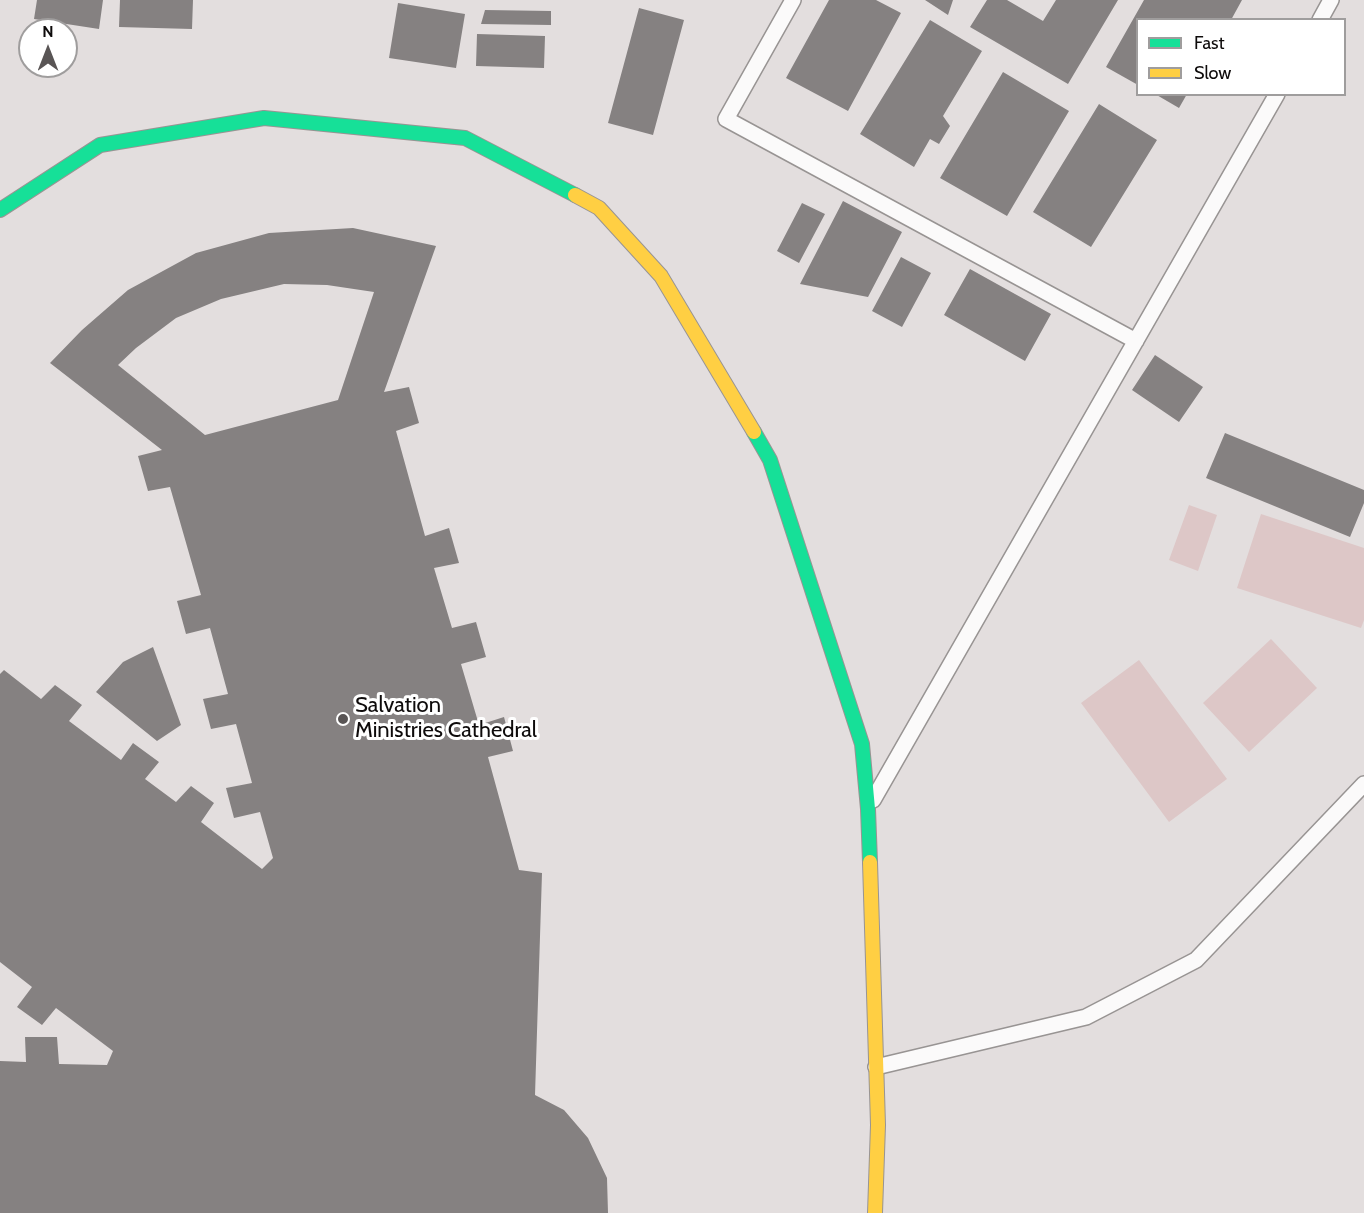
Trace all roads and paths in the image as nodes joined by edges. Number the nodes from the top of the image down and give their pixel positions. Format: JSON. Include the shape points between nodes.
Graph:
{"nodes":[{"id":1,"x":793,"y":0,"type":"edge"},
{"id":2,"x":1331,"y":0,"type":"edge"},
{"id":3,"x":1321,"y":18,"type":"edge"},
{"id":4,"x":1276,"y":96,"type":"edge"},
{"id":5,"x":0,"y":210,"type":"edge"},
{"id":6,"x":1136,"y":341,"type":"junction"},
{"id":7,"x":1364,"y":784,"type":"edge"},
{"id":8,"x":868,"y":809,"type":"junction"},
{"id":9,"x":876,"y":1067,"type":"junction"},
{"id":10,"x":875,"y":1213,"type":"edge"}],
"edges":[{"from":1,"to":6,"type":"lane","via":[[726,119]]},
{"from":2,"to":3,"type":"lane"},
{"from":4,"to":6,"type":"lane"},
{"from":5,"to":8,"type":"street","via":[[100,145],[264,118],[465,138],[599,208],[661,276],[770,460],[862,744]]},
{"from":6,"to":8,"type":"lane"},
{"from":7,"to":9,"type":"lane","via":[[1196,960],[1086,1017]]},
{"from":8,"to":9,"type":"street"},
{"from":9,"to":10,"type":"street"}]}
